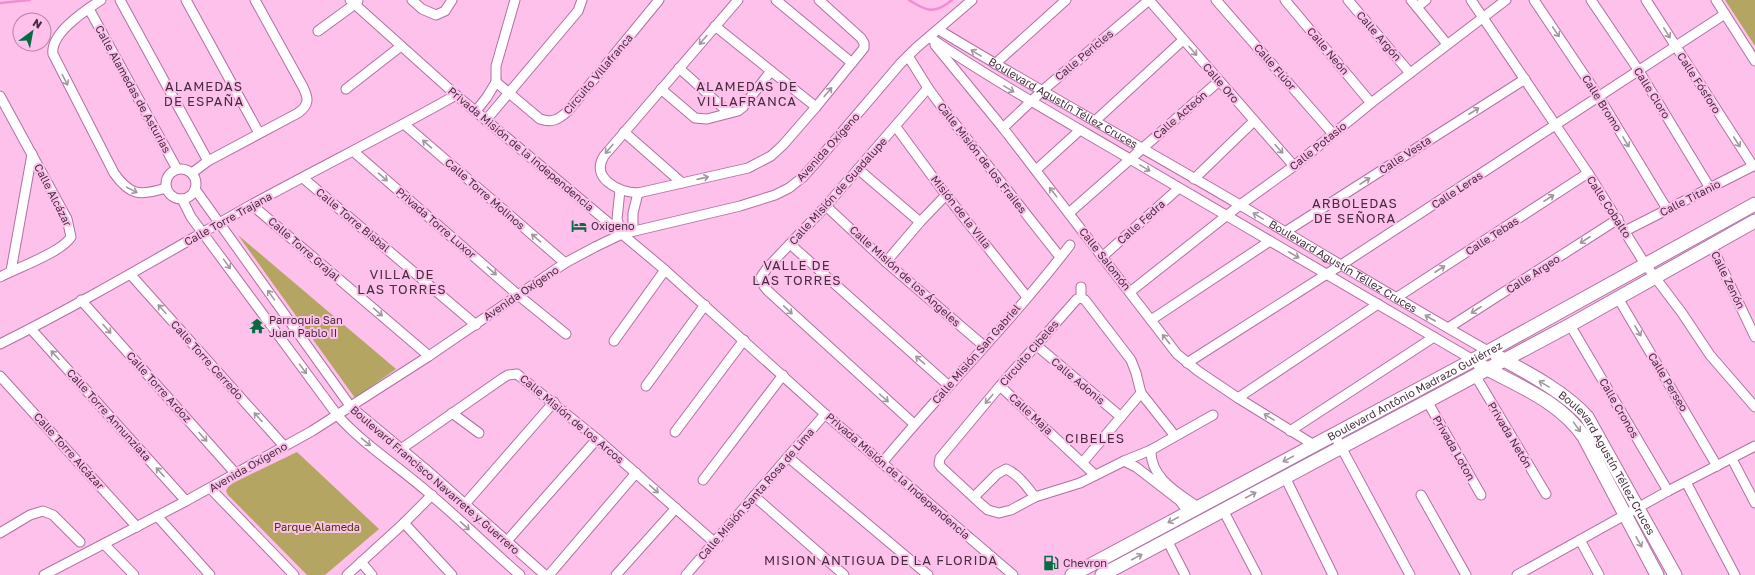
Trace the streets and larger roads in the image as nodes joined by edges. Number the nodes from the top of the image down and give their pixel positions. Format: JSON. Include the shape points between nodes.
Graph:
{"nodes":[{"id":1,"x":102,"y":0,"type":"edge"},
{"id":2,"x":120,"y":0,"type":"edge"},
{"id":3,"x":186,"y":0,"type":"edge"},
{"id":4,"x":255,"y":0,"type":"edge"},
{"id":5,"x":412,"y":0,"type":"edge"},
{"id":6,"x":452,"y":0,"type":"edge"},
{"id":7,"x":515,"y":0,"type":"edge"},
{"id":8,"x":582,"y":0,"type":"edge"},
{"id":9,"x":659,"y":0,"type":"edge"},
{"id":10,"x":738,"y":0,"type":"edge"},
{"id":11,"x":776,"y":0,"type":"edge"},
{"id":12,"x":819,"y":0,"type":"edge"},
{"id":13,"x":972,"y":0,"type":"edge"},
{"id":14,"x":1066,"y":0,"type":"edge"},
{"id":15,"x":1149,"y":0,"type":"edge"},
{"id":16,"x":1216,"y":0,"type":"edge"},
{"id":17,"x":1285,"y":0,"type":"edge"},
{"id":18,"x":1348,"y":0,"type":"edge"},
{"id":19,"x":1426,"y":0,"type":"edge"},
{"id":20,"x":1471,"y":0,"type":"edge"},
{"id":21,"x":1506,"y":0,"type":"edge"},
{"id":22,"x":1534,"y":0,"type":"edge"},
{"id":23,"x":1591,"y":0,"type":"edge"},
{"id":24,"x":1646,"y":0,"type":"edge"},
{"id":25,"x":1716,"y":0,"type":"edge"},
{"id":26,"x":354,"y":2,"type":"edge"},
{"id":27,"x":1414,"y":4,"type":"edge"},
{"id":28,"x":88,"y":10,"type":"junction"},
{"id":29,"x":1725,"y":14,"type":"junction"},
{"id":30,"x":1483,"y":17,"type":"junction"},
{"id":31,"x":715,"y":26,"type":"junction"},
{"id":32,"x":318,"y":30,"type":"dead end"},
{"id":33,"x":939,"y":30,"type":"junction"},
{"id":34,"x":929,"y":37,"type":"junction"},
{"id":35,"x":1183,"y":40,"type":"junction"},
{"id":36,"x":1447,"y":44,"type":"junction"},
{"id":37,"x":401,"y":46,"type":"junction"},
{"id":38,"x":1676,"y":47,"type":"junction"},
{"id":39,"x":908,"y":56,"type":"junction"},
{"id":40,"x":1755,"y":61,"type":"edge"},
{"id":41,"x":852,"y":63,"type":"junction"},
{"id":42,"x":995,"y":64,"type":"junction"},
{"id":43,"x":679,"y":68,"type":"junction"},
{"id":44,"x":771,"y":71,"type":"junction"},
{"id":45,"x":1639,"y":71,"type":"junction"},
{"id":46,"x":1410,"y":73,"type":"junction"},
{"id":47,"x":1525,"y":79,"type":"junction"},
{"id":48,"x":1219,"y":81,"type":"junction"},
{"id":49,"x":496,"y":82,"type":"junction"},
{"id":50,"x":346,"y":88,"type":"dead end"},
{"id":51,"x":928,"y":88,"type":"junction"},
{"id":52,"x":661,"y":90,"type":"junction"},
{"id":53,"x":1042,"y":91,"type":"junction"},
{"id":54,"x":508,"y":93,"type":"junction"},
{"id":55,"x":456,"y":94,"type":"junction"},
{"id":56,"x":1599,"y":97,"type":"junction"},
{"id":57,"x":0,"y":99,"type":"edge"},
{"id":58,"x":1030,"y":102,"type":"junction"},
{"id":59,"x":1371,"y":103,"type":"junction"},
{"id":60,"x":816,"y":107,"type":"junction"},
{"id":61,"x":476,"y":111,"type":"junction"},
{"id":62,"x":729,"y":113,"type":"junction"},
{"id":63,"x":486,"y":120,"type":"junction"},
{"id":64,"x":1095,"y":121,"type":"junction"},
{"id":65,"x":1254,"y":121,"type":"junction"},
{"id":66,"x":404,"y":124,"type":"junction"},
{"id":67,"x":1555,"y":126,"type":"junction"},
{"id":68,"x":896,"y":127,"type":"junction"},
{"id":69,"x":1003,"y":128,"type":"junction"},
{"id":70,"x":1080,"y":130,"type":"junction"},
{"id":71,"x":624,"y":132,"type":"junction"},
{"id":72,"x":260,"y":133,"type":"junction"},
{"id":73,"x":1333,"y":134,"type":"junction"},
{"id":74,"x":1142,"y":148,"type":"junction"},
{"id":75,"x":353,"y":152,"type":"junction"},
{"id":76,"x":32,"y":154,"type":"junction"},
{"id":77,"x":1130,"y":158,"type":"junction"},
{"id":78,"x":208,"y":161,"type":"junction"},
{"id":79,"x":1754,"y":165,"type":"edge"},
{"id":80,"x":1294,"y":166,"type":"junction"},
{"id":81,"x":177,"y":168,"type":"junction"},
{"id":82,"x":858,"y":168,"type":"junction"},
{"id":83,"x":1036,"y":170,"type":"junction"},
{"id":84,"x":192,"y":173,"type":"junction"},
{"id":85,"x":1588,"y":173,"type":"junction"},
{"id":86,"x":303,"y":178,"type":"junction"},
{"id":87,"x":1194,"y":179,"type":"junction"},
{"id":88,"x":682,"y":183,"type":"junction"},
{"id":89,"x":166,"y":188,"type":"junction"},
{"id":90,"x":1179,"y":188,"type":"junction"},
{"id":91,"x":1710,"y":188,"type":"junction"},
{"id":92,"x":196,"y":189,"type":"junction"},
{"id":93,"x":620,"y":190,"type":"junction"},
{"id":94,"x":638,"y":192,"type":"junction"},
{"id":95,"x":946,"y":195,"type":"junction"},
{"id":96,"x":182,"y":199,"type":"junction"},
{"id":97,"x":1755,"y":204,"type":"edge"},
{"id":98,"x":252,"y":205,"type":"junction"},
{"id":99,"x":1240,"y":205,"type":"junction"},
{"id":100,"x":826,"y":206,"type":"junction"},
{"id":101,"x":1667,"y":209,"type":"junction"},
{"id":102,"x":1069,"y":213,"type":"junction"},
{"id":103,"x":1227,"y":216,"type":"junction"},
{"id":104,"x":1618,"y":219,"type":"junction"},
{"id":105,"x":1755,"y":221,"type":"edge"},
{"id":106,"x":920,"y":222,"type":"junction"},
{"id":107,"x":220,"y":223,"type":"junction"},
{"id":108,"x":634,"y":231,"type":"junction"},
{"id":109,"x":1625,"y":231,"type":"junction"},
{"id":110,"x":1285,"y":232,"type":"junction"},
{"id":111,"x":204,"y":233,"type":"junction"},
{"id":112,"x":622,"y":234,"type":"junction"},
{"id":113,"x":1270,"y":241,"type":"junction"},
{"id":114,"x":790,"y":244,"type":"junction"},
{"id":115,"x":1711,"y":244,"type":"junction"},
{"id":116,"x":1070,"y":245,"type":"dead end"},
{"id":117,"x":1060,"y":257,"type":"junction"},
{"id":118,"x":1102,"y":257,"type":"junction"},
{"id":119,"x":886,"y":262,"type":"junction"},
{"id":120,"x":565,"y":263,"type":"junction"},
{"id":121,"x":1645,"y":264,"type":"junction"},
{"id":122,"x":1341,"y":266,"type":"junction"},
{"id":123,"x":664,"y":270,"type":"junction"},
{"id":124,"x":11,"y":271,"type":"junction"},
{"id":125,"x":1326,"y":274,"type":"junction"},
{"id":126,"x":131,"y":275,"type":"junction"},
{"id":127,"x":1655,"y":276,"type":"junction"},
{"id":128,"x":0,"y":277,"type":"edge"},
{"id":129,"x":1081,"y":287,"type":"dead end"},
{"id":130,"x":1130,"y":292,"type":"junction"},
{"id":131,"x":518,"y":295,"type":"junction"},
{"id":132,"x":1027,"y":296,"type":"junction"},
{"id":133,"x":1081,"y":298,"type":"junction"},
{"id":134,"x":1396,"y":298,"type":"junction"},
{"id":135,"x":1618,"y":298,"type":"junction"},
{"id":136,"x":81,"y":300,"type":"junction"},
{"id":137,"x":1378,"y":304,"type":"junction"},
{"id":138,"x":705,"y":305,"type":"junction"},
{"id":139,"x":280,"y":308,"type":"junction"},
{"id":140,"x":266,"y":319,"type":"junction"},
{"id":141,"x":1151,"y":320,"type":"junction"},
{"id":142,"x":476,"y":325,"type":"junction"},
{"id":143,"x":1570,"y":325,"type":"junction"},
{"id":144,"x":32,"y":328,"type":"junction"},
{"id":145,"x":1448,"y":328,"type":"junction"},
{"id":146,"x":566,"y":334,"type":"dead end"},
{"id":147,"x":1434,"y":337,"type":"junction"},
{"id":148,"x":1755,"y":337,"type":"edge"},
{"id":149,"x":744,"y":340,"type":"junction"},
{"id":150,"x":614,"y":341,"type":"dead end"},
{"id":151,"x":0,"y":344,"type":"edge"},
{"id":152,"x":1036,"y":344,"type":"junction"},
{"id":153,"x":984,"y":346,"type":"junction"},
{"id":154,"x":1488,"y":351,"type":"junction"},
{"id":155,"x":429,"y":356,"type":"junction"},
{"id":156,"x":1503,"y":359,"type":"junction"},
{"id":157,"x":1473,"y":360,"type":"junction"},
{"id":158,"x":1187,"y":363,"type":"junction"},
{"id":159,"x":1487,"y":368,"type":"junction"},
{"id":160,"x":784,"y":375,"type":"junction"},
{"id":161,"x":1475,"y":375,"type":"junction"},
{"id":162,"x":0,"y":376,"type":"edge"},
{"id":163,"x":646,"y":386,"type":"dead end"},
{"id":164,"x":949,"y":386,"type":"junction"},
{"id":165,"x":1000,"y":386,"type":"junction"},
{"id":166,"x":1141,"y":393,"type":"junction"},
{"id":167,"x":1238,"y":398,"type":"junction"},
{"id":168,"x":1427,"y":401,"type":"junction"},
{"id":169,"x":554,"y":402,"type":"junction"},
{"id":170,"x":351,"y":407,"type":"junction"},
{"id":171,"x":1755,"y":407,"type":"edge"},
{"id":172,"x":452,"y":412,"type":"junction"},
{"id":173,"x":825,"y":414,"type":"junction"},
{"id":174,"x":1213,"y":415,"type":"dead end"},
{"id":175,"x":338,"y":416,"type":"junction"},
{"id":176,"x":1121,"y":417,"type":"junction"},
{"id":177,"x":914,"y":424,"type":"junction"},
{"id":178,"x":1290,"y":430,"type":"junction"},
{"id":179,"x":675,"y":432,"type":"dead end"},
{"id":180,"x":479,"y":433,"type":"dead end"},
{"id":181,"x":1334,"y":434,"type":"junction"},
{"id":182,"x":1176,"y":436,"type":"junction"},
{"id":183,"x":597,"y":439,"type":"junction"},
{"id":184,"x":1314,"y":445,"type":"junction"},
{"id":185,"x":284,"y":446,"type":"junction"},
{"id":186,"x":1341,"y":446,"type":"junction"},
{"id":187,"x":1755,"y":446,"type":"edge"},
{"id":188,"x":401,"y":450,"type":"junction"},
{"id":189,"x":1151,"y":450,"type":"junction"},
{"id":190,"x":788,"y":457,"type":"junction"},
{"id":191,"x":1732,"y":459,"type":"junction"},
{"id":192,"x":1124,"y":461,"type":"junction"},
{"id":193,"x":1082,"y":462,"type":"junction"},
{"id":194,"x":882,"y":463,"type":"junction"},
{"id":195,"x":1717,"y":466,"type":"junction"},
{"id":196,"x":636,"y":473,"type":"junction"},
{"id":197,"x":236,"y":474,"type":"junction"},
{"id":198,"x":1095,"y":475,"type":"junction"},
{"id":199,"x":1285,"y":477,"type":"junction"},
{"id":200,"x":703,"y":480,"type":"dead end"},
{"id":201,"x":1686,"y":482,"type":"junction"},
{"id":202,"x":210,"y":488,"type":"junction"},
{"id":203,"x":1668,"y":491,"type":"junction"},
{"id":204,"x":1546,"y":494,"type":"dead end"},
{"id":205,"x":432,"y":495,"type":"junction"},
{"id":206,"x":1421,"y":495,"type":"dead end"},
{"id":207,"x":1481,"y":495,"type":"dead end"},
{"id":208,"x":754,"y":496,"type":"junction"},
{"id":209,"x":1035,"y":497,"type":"junction"},
{"id":210,"x":974,"y":498,"type":"junction"},
{"id":211,"x":186,"y":501,"type":"junction"},
{"id":212,"x":1755,"y":503,"type":"edge"},
{"id":213,"x":465,"y":504,"type":"junction"},
{"id":214,"x":676,"y":508,"type":"junction"},
{"id":215,"x":1638,"y":508,"type":"junction"},
{"id":216,"x":1193,"y":510,"type":"junction"},
{"id":217,"x":1223,"y":510,"type":"junction"},
{"id":218,"x":1624,"y":515,"type":"junction"},
{"id":219,"x":157,"y":516,"type":"junction"},
{"id":220,"x":404,"y":523,"type":"junction"},
{"id":221,"x":137,"y":526,"type":"junction"},
{"id":222,"x":0,"y":533,"type":"edge"},
{"id":223,"x":1167,"y":540,"type":"junction"},
{"id":224,"x":1580,"y":540,"type":"junction"},
{"id":225,"x":80,"y":542,"type":"dead end"},
{"id":226,"x":506,"y":542,"type":"junction"},
{"id":227,"x":714,"y":542,"type":"junction"},
{"id":228,"x":104,"y":544,"type":"junction"},
{"id":229,"x":361,"y":562,"type":"junction"},
{"id":230,"x":50,"y":574,"type":"edge"},
{"id":231,"x":1108,"y":574,"type":"edge"},
{"id":232,"x":134,"y":575,"type":"edge"},
{"id":233,"x":210,"y":575,"type":"edge"},
{"id":234,"x":294,"y":575,"type":"edge"},
{"id":235,"x":347,"y":575,"type":"edge"},
{"id":236,"x":372,"y":575,"type":"edge"},
{"id":237,"x":452,"y":575,"type":"edge"},
{"id":238,"x":520,"y":575,"type":"edge"},
{"id":239,"x":545,"y":575,"type":"edge"},
{"id":240,"x":549,"y":575,"type":"edge"},
{"id":241,"x":616,"y":575,"type":"edge"},
{"id":242,"x":686,"y":575,"type":"edge"},
{"id":243,"x":844,"y":575,"type":"edge"},
{"id":244,"x":928,"y":575,"type":"edge"},
{"id":245,"x":1013,"y":575,"type":"edge"},
{"id":246,"x":1072,"y":575,"type":"edge"},
{"id":247,"x":1185,"y":575,"type":"edge"},
{"id":248,"x":1258,"y":575,"type":"edge"},
{"id":249,"x":1334,"y":575,"type":"edge"},
{"id":250,"x":1410,"y":575,"type":"edge"},
{"id":251,"x":1466,"y":575,"type":"edge"},
{"id":252,"x":1517,"y":575,"type":"edge"},
{"id":253,"x":1599,"y":575,"type":"edge"},
{"id":254,"x":1657,"y":575,"type":"edge"},
{"id":255,"x":1675,"y":575,"type":"edge"},
{"id":256,"x":1735,"y":575,"type":"edge"}],
"edges":[{"from":1,"to":28,"type":"street"},
{"from":2,"to":78,"type":"street"},
{"from":3,"to":72,"type":"street"},
{"from":4,"to":72,"type":"street","via":[[304,87],[308,101],[304,109],[298,113]]},
{"from":5,"to":6,"type":"street","via":[[422,9],[436,15],[445,11]]},
{"from":7,"to":49,"type":"street","via":[[496,66]]},
{"from":8,"to":54,"type":"street","via":[[578,11]]},
{"from":9,"to":54,"type":"street","name":"Circuito Villafranca","via":[[568,111],[557,120],[540,119]]},
{"from":10,"to":31,"type":"street"},
{"from":11,"to":41,"type":"street"},
{"from":12,"to":41,"type":"street","via":[[864,43],[863,51]]},
{"from":13,"to":33,"type":"street","name":"Avenida Oxígeno"},
{"from":14,"to":42,"type":"street"},
{"from":15,"to":35,"type":"street","name":"Calle Oro"},
{"from":15,"to":53,"type":"street","name":"Calle Pericles"},
{"from":16,"to":73,"type":"street","name":"Calle Flúor"},
{"from":17,"to":59,"type":"street","name":"Calle Neón"},
{"from":18,"to":46,"type":"street","name":"Calle Argón"},
{"from":19,"to":27,"type":"street"},
{"from":20,"to":30,"type":"street","name":"Calle Cobalto"},
{"from":21,"to":30,"type":"street","name":"Calle Potasio"},
{"from":22,"to":56,"type":"street","name":"Calle Bromo","one_way":true},
{"from":23,"to":45,"type":"street","name":"Calle Cloro"},
{"from":24,"to":38,"type":"street","name":"Calle Fósforo","one_way":true},
{"from":25,"to":29,"type":"street"},
{"from":26,"to":32,"type":"street"},
{"from":26,"to":37,"type":"street","name":"Privada Misión de la Independencia"},
{"from":27,"to":36,"type":"street"},
{"from":28,"to":81,"type":"street","name":"Calle Alamedas de Asturias"},
{"from":28,"to":89,"type":"street","one_way":true,"via":[[57,38],[52,49],[55,60],[120,182],[135,193],[142,194]]},
{"from":29,"to":38,"type":"street","name":"Calle Leras"},
{"from":29,"to":40,"type":"street"},
{"from":30,"to":36,"type":"street","name":"Calle Potasio"},
{"from":30,"to":47,"type":"street","name":"Calle Cobalto"},
{"from":31,"to":43,"type":"street","one_way":true},
{"from":31,"to":44,"type":"street"},
{"from":33,"to":34,"type":"street","name":"Avenida Oxígeno"},
{"from":42,"to":33,"type":"street","name":"Boulevard Agustín Téllez Cruces","one_way":true},
{"from":34,"to":39,"type":"street","name":"Avenida Oxígeno"},
{"from":34,"to":58,"type":"street","name":"Boulevard Agustín Téllez Cruces","one_way":true,"via":[[978,71]]},
{"from":34,"to":69,"type":"street","name":"Calle Salomón"},
{"from":35,"to":48,"type":"street","name":"Calle Oro","one_way":true},
{"from":35,"to":64,"type":"street"},
{"from":36,"to":46,"type":"street","name":"Calle Potasio"},
{"from":37,"to":50,"type":"street"},
{"from":37,"to":55,"type":"street","name":"Privada Misión de la Independencia"},
{"from":38,"to":45,"type":"street","name":"Calle Leras"},
{"from":38,"to":79,"type":"street","name":"Calle Fósforo","one_way":true},
{"from":39,"to":51,"type":"street","name":"Calle Misión de los Frailes"},
{"from":39,"to":108,"type":"street","name":"Avenida Oxígeno","via":[[820,159],[789,188],[775,196],[740,206]]},
{"from":60,"to":41,"type":"street","one_way":true},
{"from":42,"to":53,"type":"street","name":"Boulevard Agustín Téllez Cruces"},
{"from":43,"to":52,"type":"street"},
{"from":43,"to":62,"type":"street"},
{"from":44,"to":60,"type":"street"},
{"from":44,"to":62,"type":"street","via":[[743,107]]},
{"from":45,"to":56,"type":"street","name":"Calle Leras"},
{"from":45,"to":91,"type":"street","name":"Calle Cloro"},
{"from":46,"to":59,"type":"street","name":"Calle Potasio"},
{"from":47,"to":67,"type":"street","name":"Calle Cobalto"},
{"from":110,"to":47,"type":"street","name":"Calle Vesta","one_way":true},
{"from":48,"to":65,"type":"street","name":"Calle Oro"},
{"from":48,"to":74,"type":"street","name":"Calle Acteón"},
{"from":49,"to":54,"type":"street","name":"Circuito Villafranca"},
{"from":49,"to":61,"type":"street"},
{"from":51,"to":68,"type":"street","name":"Calle Misión de Guadalupe"},
{"from":51,"to":117,"type":"street","name":"Calle Misión de los Frailes"},
{"from":52,"to":62,"type":"street","via":[[696,118],[707,119]]},
{"from":52,"to":71,"type":"street"},
{"from":53,"to":58,"type":"street","name":"Calle Pericles"},
{"from":53,"to":64,"type":"street","name":"Boulevard Agustín Téllez Cruces"},
{"from":54,"to":63,"type":"street"},
{"from":55,"to":61,"type":"street","name":"Privada Misión de la Independencia"},
{"from":55,"to":66,"type":"street","name":"Calle Torre Trajana"},
{"from":56,"to":67,"type":"street","name":"Calle Leras"},
{"from":56,"to":101,"type":"street","name":"Calle Bromo","one_way":true},
{"from":57,"to":76,"type":"street","name":"Calle Alcázar"},
{"from":58,"to":69,"type":"street","name":"Calle Pericles"},
{"from":58,"to":70,"type":"street","name":"Boulevard Agustín Téllez Cruces"},
{"from":59,"to":73,"type":"street","name":"Calle Potasio"},
{"from":88,"to":60,"type":"street","one_way":true,"via":[[759,164],[771,156]]},
{"from":61,"to":63,"type":"street","name":"Privada Misión de la Independencia"},
{"from":63,"to":112,"type":"street","name":"Privada Misión de la Independencia"},
{"from":64,"to":74,"type":"street","name":"Boulevard Agustín Téllez Cruces"},
{"from":65,"to":80,"type":"street","name":"Calle Oro","one_way":true},
{"from":65,"to":87,"type":"street"},
{"from":66,"to":75,"type":"street","name":"Calle Torre Trajana"},
{"from":120,"to":66,"type":"street","name":"Calle Torre Molinos","one_way":true},
{"from":67,"to":85,"type":"street","name":"Calle Cobalto"},
{"from":67,"to":122,"type":"street","name":"Calle Leras"},
{"from":68,"to":82,"type":"street","name":"Calle Misión de Guadalupe"},
{"from":68,"to":95,"type":"street","name":"Misión de la Villa"},
{"from":69,"to":83,"type":"street","name":"Calle Salomón"},
{"from":70,"to":77,"type":"street","name":"Boulevard Agustín Téllez Cruces"},
{"from":70,"to":83,"type":"street"},
{"from":71,"to":88,"type":"street"},
{"from":71,"to":93,"type":"street","one_way":true,"via":[[600,162],[603,175]]},
{"from":72,"to":78,"type":"street"},
{"from":73,"to":80,"type":"street","name":"Calle Potasio"},
{"from":74,"to":77,"type":"street","name":"Calle Acteón"},
{"from":74,"to":87,"type":"street","name":"Boulevard Agustín Téllez Cruces"},
{"from":75,"to":86,"type":"street","name":"Calle Torre Trajana"},
{"from":75,"to":131,"type":"street","name":"Privada Torre Luxor","one_way":true},
{"from":76,"to":124,"type":"street","name":"Calle Alcázar"},
{"from":76,"to":124,"type":"street","name":"Calle Alcázar","via":[[67,219],[71,238],[59,249]]},
{"from":77,"to":90,"type":"street","name":"Boulevard Agustín Téllez Cruces","one_way":true},
{"from":77,"to":102,"type":"street","name":"Calle Acteón"},
{"from":78,"to":84,"type":"street"},
{"from":79,"to":91,"type":"street","name":"Calle Titanio"},
{"from":80,"to":99,"type":"street","name":"Calle Potasio"},
{"from":81,"to":84,"type":"street"},
{"from":81,"to":89,"type":"street","via":[[167,176]]},
{"from":82,"to":100,"type":"street","name":"Calle Misión de Guadalupe"},
{"from":82,"to":106,"type":"street"},
{"from":102,"to":83,"type":"street","name":"Calle Salomón","one_way":true},
{"from":84,"to":92,"type":"street","via":[[196,180]]},
{"from":85,"to":104,"type":"street","name":"Calle Cobalto"},
{"from":134,"to":85,"type":"street","name":"Calle Tebas","one_way":true},
{"from":86,"to":98,"type":"street","name":"Calle Torre Trajana"},
{"from":86,"to":142,"type":"street","name":"Calle Torre Bisbal"},
{"from":87,"to":99,"type":"street","name":"Boulevard Agustín Téllez Cruces"},
{"from":88,"to":94,"type":"street"},
{"from":89,"to":96,"type":"street","via":[[172,196]]},
{"from":90,"to":103,"type":"street","name":"Boulevard Agustín Téllez Cruces"},
{"from":90,"to":118,"type":"street","name":"Calle Fedra"},
{"from":91,"to":101,"type":"street","name":"Calle Titanio"},
{"from":92,"to":96,"type":"street","via":[[190,196]]},
{"from":92,"to":107,"type":"street","name":"Boulevard Francisco Navarrete y Guerrero"},
{"from":93,"to":94,"type":"street"},
{"from":93,"to":112,"type":"street","via":[[617,219]]},
{"from":94,"to":108,"type":"street","via":[[632,213]]},
{"from":95,"to":106,"type":"street"},
{"from":95,"to":132,"type":"street","name":"Misión de la Villa"},
{"from":96,"to":111,"type":"street","name":"Boulevard Francisco Navarrete y Guerrero"},
{"from":97,"to":121,"type":"street","name":"Boulevard Antônio Madrazo Gutiérrez"},
{"from":98,"to":107,"type":"street","name":"Calle Torre Trajana"},
{"from":98,"to":155,"type":"street","name":"Calle Torre Grajal","one_way":true},
{"from":99,"to":103,"type":"street","name":"Calle Potasio"},
{"from":110,"to":99,"type":"street","name":"Boulevard Agustín Téllez Cruces","one_way":true},
{"from":100,"to":114,"type":"street","name":"Calle Misión de Guadalupe"},
{"from":100,"to":119,"type":"street","name":"Calle Misión de los Ángeles"},
{"from":101,"to":109,"type":"street","name":"Calle Titanio"},
{"from":102,"to":118,"type":"street","name":"Calle Salomón"},
{"from":103,"to":113,"type":"street","name":"Boulevard Agustín Téllez Cruces"},
{"from":103,"to":130,"type":"street","name":"Calle Potasio"},
{"from":104,"to":109,"type":"street","name":"Calle Cobalto"},
{"from":104,"to":145,"type":"street","name":"Calle Argeo","one_way":true},
{"from":105,"to":115,"type":"street","name":"Boulevard Antônio Madrazo Gutiérrez"},
{"from":106,"to":119,"type":"street"},
{"from":107,"to":111,"type":"street","name":"Calle Torre Trajana"},
{"from":139,"to":107,"type":"street","name":"Boulevard Francisco Navarrete y Guerrero","one_way":true},
{"from":108,"to":112,"type":"street","name":"Avenida Oxígeno"},
{"from":109,"to":121,"type":"street","name":"Calle Cobalto"},
{"from":110,"to":122,"type":"street","name":"Boulevard Agustín Téllez Cruces"},
{"from":111,"to":126,"type":"street","name":"Calle Torre Trajana"},
{"from":111,"to":140,"type":"street","name":"Boulevard Francisco Navarrete y Guerrero","one_way":true},
{"from":112,"to":120,"type":"street","name":"Avenida Oxígeno"},
{"from":112,"to":123,"type":"street","name":"Privada Misión de la Independencia"},
{"from":113,"to":125,"type":"street","name":"Boulevard Agustín Téllez Cruces","one_way":true},
{"from":113,"to":141,"type":"street"},
{"from":164,"to":114,"type":"street","one_way":true},
{"from":114,"to":177,"type":"street","name":"Calle Misión de Guadalupe","one_way":true,"via":[[761,277],[764,286]]},
{"from":115,"to":127,"type":"street","name":"Boulevard Antônio Madrazo Gutiérrez"},
{"from":115,"to":148,"type":"street","name":"Calle Zenón"},
{"from":116,"to":117,"type":"street","name":"Calle Misión San Gabriel"},
{"from":117,"to":132,"type":"street","name":"Calle Misión San Gabriel"},
{"from":118,"to":130,"type":"street","name":"Calle Salomón"},
{"from":119,"to":153,"type":"street","name":"Calle Misión de los Ángeles"},
{"from":120,"to":131,"type":"street","name":"Avenida Oxígeno"},
{"from":121,"to":127,"type":"street","name":"Calle Cobalto"},
{"from":121,"to":154,"type":"street","name":"Boulevard Antônio Madrazo Gutiérrez"},
{"from":122,"to":125,"type":"street","name":"Calle Leras"},
{"from":122,"to":134,"type":"street","name":"Boulevard Agustín Téllez Cruces"},
{"from":123,"to":138,"type":"street","name":"Privada Misión de la Independencia"},
{"from":123,"to":150,"type":"street"},
{"from":124,"to":128,"type":"street","name":"Calle Alcázar"},
{"from":125,"to":137,"type":"street","name":"Boulevard Agustín Téllez Cruces"},
{"from":125,"to":158,"type":"street","name":"Calle Leras"},
{"from":126,"to":136,"type":"street","name":"Calle Torre Trajana"},
{"from":185,"to":126,"type":"street","name":"Calle Torre Cerredo","one_way":true},
{"from":127,"to":135,"type":"street","name":"Boulevard Antônio Madrazo Gutiérrez"},
{"from":127,"to":171,"type":"street","name":"Calle Cobalto","via":[[1710,355]]},
{"from":129,"to":133,"type":"street"},
{"from":130,"to":141,"type":"street","name":"Calle Salomón"},
{"from":131,"to":142,"type":"street","name":"Avenida Oxígeno"},
{"from":131,"to":146,"type":"street","name":"Privada Torre Luxor"},
{"from":132,"to":153,"type":"street","name":"Calle Misión San Gabriel"},
{"from":133,"to":152,"type":"street","name":"Circuito Cibeles","via":[[1077,299]]},
{"from":133,"to":166,"type":"street","via":[[1131,360]]},
{"from":145,"to":134,"type":"street","name":"Boulevard Agustín Téllez Cruces","one_way":true},
{"from":135,"to":143,"type":"street","name":"Boulevard Antônio Madrazo Gutiérrez"},
{"from":135,"to":195,"type":"street","name":"Calle Perseo","one_way":true},
{"from":136,"to":144,"type":"street","name":"Calle Torre Trajana"},
{"from":136,"to":197,"type":"street","name":"Calle Torre Ardoz","one_way":true},
{"from":137,"to":147,"type":"street","name":"Boulevard Agustín Téllez Cruces"},
{"from":137,"to":167,"type":"street"},
{"from":138,"to":149,"type":"street","name":"Privada Misión de la Independencia"},
{"from":138,"to":163,"type":"street"},
{"from":139,"to":140,"type":"street"},
{"from":139,"to":170,"type":"street","name":"Boulevard Francisco Navarrete y Guerrero"},
{"from":140,"to":175,"type":"street","name":"Boulevard Francisco Navarrete y Guerrero","one_way":true},
{"from":158,"to":141,"type":"street","name":"Calle Salomón","one_way":true},
{"from":142,"to":155,"type":"street","name":"Avenida Oxígeno"},
{"from":143,"to":156,"type":"street","name":"Boulevard Antônio Madrazo Gutiérrez"},
{"from":143,"to":203,"type":"street","name":"Calle Cronos"},
{"from":144,"to":151,"type":"street","name":"Calle Torre Trajana"},
{"from":211,"to":144,"type":"street","name":"Calle Torre Annunziata","one_way":true},
{"from":145,"to":154,"type":"street","name":"Boulevard Agustín Téllez Cruces"},
{"from":147,"to":157,"type":"street","name":"Boulevard Agustín Téllez Cruces"},
{"from":147,"to":178,"type":"street"},
{"from":149,"to":160,"type":"street","name":"Privada Misión de la Independencia"},
{"from":149,"to":179,"type":"street"},
{"from":152,"to":165,"type":"street","name":"Circuito Cibeles"},
{"from":152,"to":176,"type":"street","name":"Calle Adonis"},
{"from":153,"to":164,"type":"street","name":"Calle Misión San Gabriel"},
{"from":154,"to":156,"type":"street","name":"Boulevard Agustín Téllez Cruces"},
{"from":154,"to":157,"type":"street","name":"Boulevard Antônio Madrazo Gutiérrez"},
{"from":155,"to":170,"type":"street","name":"Avenida Oxígeno"},
{"from":156,"to":159,"type":"street","name":"Boulevard Antônio Madrazo Gutiérrez"},
{"from":215,"to":156,"type":"street","name":"Boulevard Agustín Téllez Cruces","one_way":true,"via":[[1590,422],[1577,406]]},
{"from":157,"to":159,"type":"street","name":"Boulevard Agustín Téllez Cruces"},
{"from":157,"to":181,"type":"street","name":"Boulevard Antônio Madrazo Gutiérrez"},
{"from":158,"to":167,"type":"street","name":"Calle Salomón"},
{"from":159,"to":161,"type":"street","name":"Boulevard Antônio Madrazo Gutiérrez"},
{"from":159,"to":218,"type":"street","name":"Boulevard Agustín Téllez Cruces","one_way":true,"via":[[1550,403],[1575,424]]},
{"from":160,"to":173,"type":"street","name":"Privada Misión de la Independencia"},
{"from":160,"to":200,"type":"street"},
{"from":161,"to":168,"type":"street","name":"Boulevard Antônio Madrazo Gutiérrez"},
{"from":161,"to":204,"type":"street","name":"Privada Netón"},
{"from":162,"to":221,"type":"street","name":"Calle Torre Alcázar"},
{"from":164,"to":177,"type":"street","name":"Calle Misión San Gabriel"},
{"from":165,"to":193,"type":"street","name":"Calle Maja"},
{"from":165,"to":210,"type":"street","name":"Circuito Cibeles","one_way":true,"via":[[940,458],[941,467]]},
{"from":166,"to":176,"type":"street"},
{"from":166,"to":182,"type":"street"},
{"from":178,"to":167,"type":"street","name":"Calle Salomón","one_way":true},
{"from":168,"to":186,"type":"street","name":"Boulevard Antônio Madrazo Gutiérrez"},
{"from":168,"to":207,"type":"street","name":"Privada Loton"},
{"from":169,"to":172,"type":"street","name":"Calle Misión de los Arcos","via":[[527,380],[513,374]]},
{"from":169,"to":183,"type":"street","name":"Calle Misión de los Arcos"},
{"from":169,"to":213,"type":"street"},
{"from":170,"to":175,"type":"street","name":"Avenida Oxígeno"},
{"from":170,"to":188,"type":"street","name":"Boulevard Francisco Navarrete y Guerrero"},
{"from":172,"to":180,"type":"street"},
{"from":172,"to":188,"type":"street","name":"Calle Misión de los Arcos"},
{"from":173,"to":190,"type":"street","name":"Calle Misión Santa Rosa de Lima"},
{"from":173,"to":194,"type":"street","name":"Privada Misión de la Independencia"},
{"from":174,"to":182,"type":"street","name":"Circuito Cibeles"},
{"from":175,"to":185,"type":"street","name":"Avenida Oxígeno"},
{"from":175,"to":205,"type":"street","name":"Boulevard Francisco Navarrete y Guerrero","one_way":true},
{"from":176,"to":193,"type":"street"},
{"from":177,"to":194,"type":"street","name":"Calle Misión San Gabriel"},
{"from":178,"to":184,"type":"street","name":"Calle Salomón"},
{"from":181,"to":184,"type":"street","name":"Boulevard Antônio Madrazo Gutiérrez"},
{"from":181,"to":186,"type":"street"},
{"from":182,"to":189,"type":"street","name":"Circuito Cibeles"},
{"from":183,"to":196,"type":"street","name":"Calle Misión de los Arcos"},
{"from":183,"to":226,"type":"street"},
{"from":184,"to":216,"type":"street","name":"Boulevard Antônio Madrazo Gutiérrez","one_way":true},
{"from":185,"to":197,"type":"street","name":"Avenida Oxígeno"},
{"from":186,"to":199,"type":"street","name":"Boulevard Antônio Madrazo Gutiérrez"},
{"from":186,"to":250,"type":"street"},
{"from":187,"to":191,"type":"street"},
{"from":188,"to":213,"type":"street","name":"Boulevard Francisco Navarrete y Guerrero"},
{"from":189,"to":192,"type":"street","name":"Circuito Cibeles"},
{"from":189,"to":216,"type":"street","via":[[1152,465],[1158,475]]},
{"from":190,"to":208,"type":"street","name":"Calle Misión Santa Rosa de Lima"},
{"from":190,"to":244,"type":"street"},
{"from":191,"to":195,"type":"street"},
{"from":191,"to":212,"type":"street"},
{"from":192,"to":198,"type":"street","name":"Circuito Cibeles"},
{"from":192,"to":216,"type":"street","via":[[1136,467]]},
{"from":193,"to":198,"type":"street","name":"Calle Maja"},
{"from":194,"to":245,"type":"street","name":"Privada Misión de la Independencia"},
{"from":195,"to":201,"type":"street"},
{"from":196,"to":214,"type":"street","name":"Calle Misión de los Arcos","one_way":true},
{"from":196,"to":240,"type":"street"},
{"from":197,"to":202,"type":"street","name":"Avenida Oxígeno"},
{"from":198,"to":209,"type":"street","name":"Circuito Cibeles"},
{"from":217,"to":199,"type":"street","name":"Boulevard Antônio Madrazo Gutiérrez","one_way":true},
{"from":199,"to":249,"type":"street"},
{"from":201,"to":203,"type":"street"},
{"from":201,"to":256,"type":"street"},
{"from":202,"to":211,"type":"street","name":"Avenida Oxígeno"},
{"from":202,"to":234,"type":"street"},
{"from":203,"to":215,"type":"street"},
{"from":205,"to":220,"type":"street"},
{"from":205,"to":238,"type":"street","name":"Boulevard Francisco Navarrete y Guerrero","one_way":true},
{"from":206,"to":251,"type":"street"},
{"from":208,"to":227,"type":"street","name":"Calle Misión Santa Rosa de Lima"},
{"from":208,"to":243,"type":"street"},
{"from":209,"to":210,"type":"street","name":"Circuito Cibeles","via":[[999,514],[988,510]]},
{"from":209,"to":210,"type":"street","via":[[1028,487],[1006,469],[997,474]]},
{"from":211,"to":219,"type":"street","name":"Avenida Oxígeno"},
{"from":213,"to":226,"type":"street","name":"Boulevard Francisco Navarrete y Guerrero"},
{"from":214,"to":227,"type":"street","name":"Calle Misión de los Arcos"},
{"from":214,"to":241,"type":"street"},
{"from":215,"to":218,"type":"street"},
{"from":215,"to":255,"type":"street","name":"Boulevard Agustín Téllez Cruces"},
{"from":216,"to":246,"type":"street","name":"Boulevard Antônio Madrazo Gutiérrez","one_way":true},
{"from":217,"to":223,"type":"street","name":"Boulevard Antônio Madrazo Gutiérrez"},
{"from":217,"to":248,"type":"street"},
{"from":218,"to":224,"type":"street"},
{"from":218,"to":254,"type":"street","name":"Boulevard Agustín Téllez Cruces","one_way":true},
{"from":219,"to":221,"type":"street","name":"Avenida Oxígeno"},
{"from":219,"to":233,"type":"street"},
{"from":220,"to":229,"type":"street"},
{"from":220,"to":237,"type":"street"},
{"from":221,"to":228,"type":"street","name":"Avenida Oxígeno"},
{"from":222,"to":225,"type":"street","via":[[30,515],[43,511],[53,515]]},
{"from":231,"to":223,"type":"street","name":"Boulevard Antônio Madrazo Gutiérrez","one_way":true},
{"from":223,"to":247,"type":"street"},
{"from":224,"to":252,"type":"street"},
{"from":224,"to":253,"type":"street"},
{"from":226,"to":239,"type":"street","name":"Boulevard Francisco Navarrete y Guerrero"},
{"from":227,"to":242,"type":"street","name":"Calle Misión Santa Rosa de Lima"},
{"from":228,"to":230,"type":"street","name":"Avenida Oxígeno"},
{"from":228,"to":232,"type":"street"},
{"from":229,"to":235,"type":"street"},
{"from":229,"to":236,"type":"street"}]}
